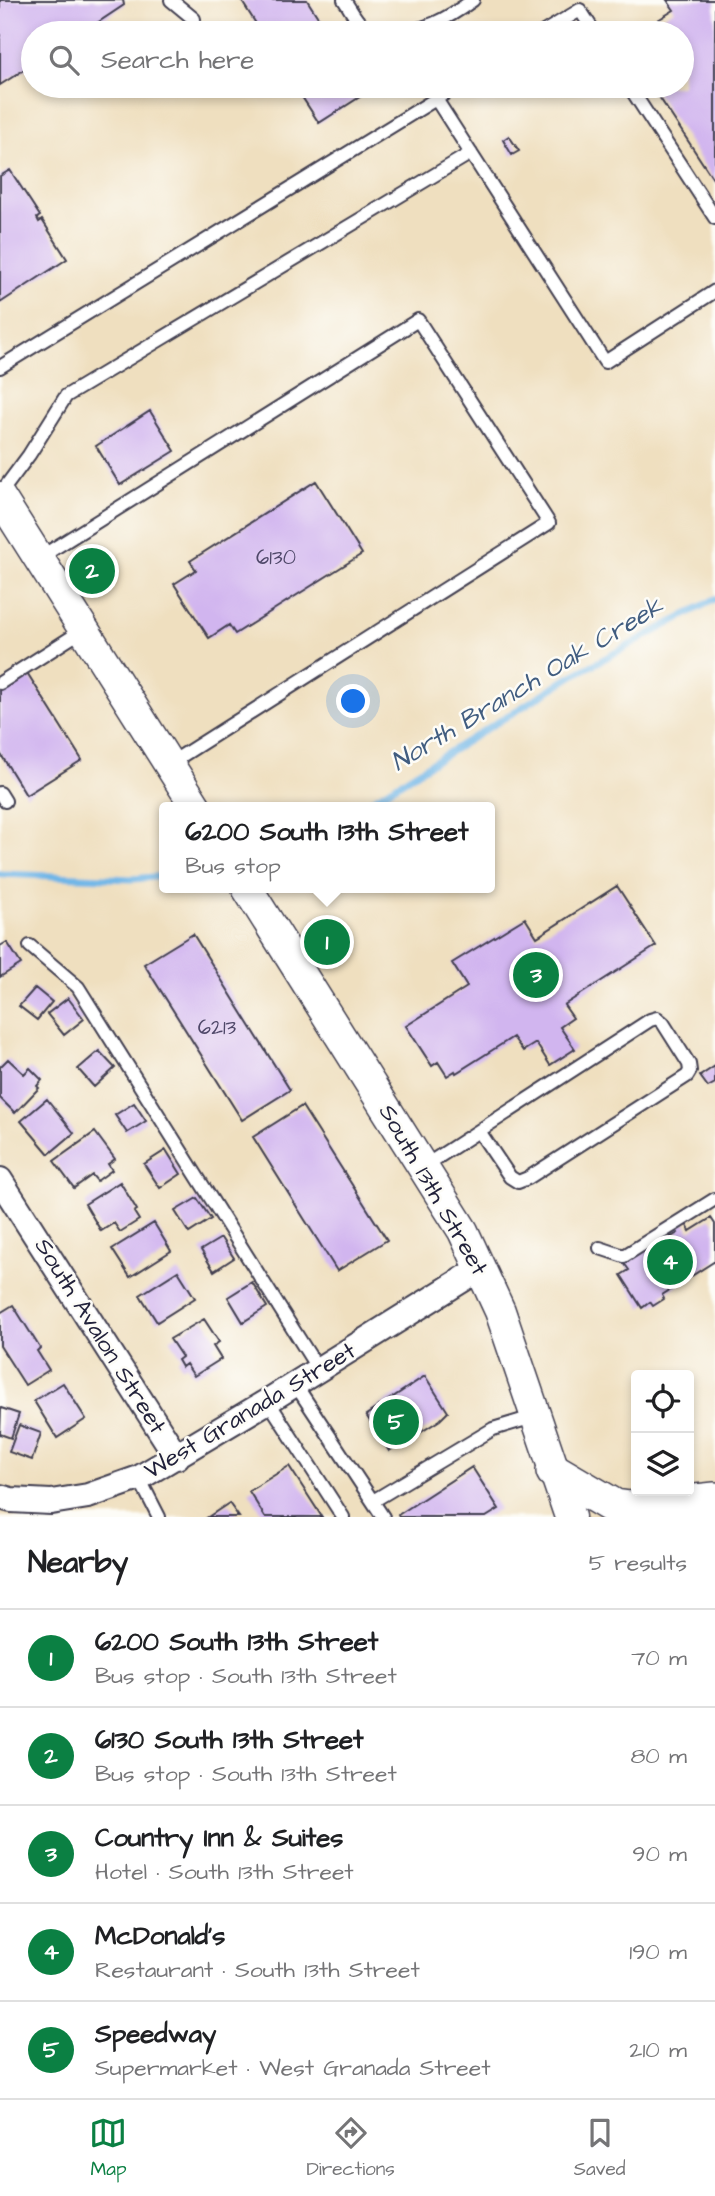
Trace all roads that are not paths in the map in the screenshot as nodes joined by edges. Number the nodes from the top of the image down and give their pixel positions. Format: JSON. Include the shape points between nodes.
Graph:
{"nodes":[{"id":1,"x":172,"y":0,"type":"edge"},
{"id":2,"x":344,"y":0,"type":"edge"},
{"id":3,"x":473,"y":0,"type":"edge"},
{"id":4,"x":581,"y":5,"type":"edge"},
{"id":5,"x":194,"y":19,"type":"dead end"},
{"id":6,"x":358,"y":21,"type":"edge"},
{"id":7,"x":441,"y":21,"type":"edge"},
{"id":8,"x":559,"y":21,"type":"edge"},
{"id":9,"x":589,"y":21,"type":"edge"},
{"id":10,"x":637,"y":98,"type":"edge"},
{"id":11,"x":436,"y":99,"type":"joint"},
{"id":12,"x":471,"y":153,"type":"junction"},
{"id":13,"x":715,"y":218,"type":"edge"},
{"id":14,"x":715,"y":291,"type":"edge"},
{"id":15,"x":0,"y":367,"type":"edge"},
{"id":16,"x":0,"y":496,"type":"edge"},
{"id":17,"x":39,"y":558,"type":"junction"},
{"id":18,"x":84,"y":630,"type":"junction"},
{"id":19,"x":0,"y":683,"type":"edge"},
{"id":20,"x":169,"y":764,"type":"junction"},
{"id":21,"x":193,"y":802,"type":"edge"},
{"id":22,"x":250,"y":893,"type":"edge"},
{"id":23,"x":30,"y":946,"type":"dead end"},
{"id":24,"x":479,"y":1131,"type":"junction"},
{"id":25,"x":423,"y":1167,"type":"junction"},
{"id":26,"x":0,"y":1180,"type":"edge"},
{"id":27,"x":715,"y":1199,"type":"edge"},
{"id":28,"x":600,"y":1248,"type":"dead end"},
{"id":29,"x":481,"y":1268,"type":"junction"},
{"id":30,"x":318,"y":1369,"type":"junction"},
{"id":31,"x":295,"y":1384,"type":"junction"},
{"id":32,"x":268,"y":1401,"type":"junction"},
{"id":33,"x":536,"y":1416,"type":"junction"},
{"id":34,"x":177,"y":1457,"type":"junction"},
{"id":35,"x":554,"y":1471,"type":"junction"},
{"id":36,"x":139,"y":1478,"type":"junction"},
{"id":37,"x":0,"y":1497,"type":"edge"},
{"id":38,"x":715,"y":1500,"type":"edge"},
{"id":39,"x":373,"y":1501,"type":"junction"},
{"id":40,"x":565,"y":1515,"type":"edge"},
{"id":41,"x":159,"y":1517,"type":"edge"},
{"id":42,"x":343,"y":1517,"type":"edge"},
{"id":43,"x":383,"y":1517,"type":"edge"}],
"edges":[{"from":1,"to":5,"type":"lane"},
{"from":2,"to":6,"type":"lane"},
{"from":3,"to":7,"type":"lane"},
{"from":4,"to":8,"type":"lane"},
{"from":4,"to":9,"type":"lane"},
{"from":10,"to":13,"type":"lane"},
{"from":11,"to":12,"type":"lane"},
{"from":11,"to":15,"type":"lane"},
{"from":12,"to":14,"type":"lane","via":[[605,362]]},
{"from":12,"to":16,"type":"lane","via":[[66,396]]},
{"from":16,"to":17,"type":"street"},
{"from":17,"to":18,"type":"street"},
{"from":17,"to":20,"type":"lane","via":[[418,320],[548,523]]},
{"from":18,"to":19,"type":"lane"},
{"from":18,"to":20,"type":"street"},
{"from":20,"to":21,"type":"street"},
{"from":22,"to":25,"type":"street","name":"South 13th Street"},
{"from":23,"to":30,"type":"lane","via":[[78,987]]},
{"from":24,"to":24,"type":"lane","via":[[650,1020],[657,1018],[663,1023],[689,1064],[687,1076],[518,1182]]},
{"from":24,"to":25,"type":"lane"},
{"from":25,"to":29,"type":"street","name":"South 13th Street"},
{"from":26,"to":34,"type":"street","name":"South Avalon Street"},
{"from":27,"to":28,"type":"lane","via":[[624,1256]]},
{"from":29,"to":30,"type":"street","name":"West Granada Street"},
{"from":29,"to":33,"type":"street","name":"South 13th Street"},
{"from":30,"to":31,"type":"street","name":"West Granada Street"},
{"from":31,"to":32,"type":"street","name":"West Granada Street"},
{"from":31,"to":39,"type":"lane"},
{"from":32,"to":34,"type":"street","name":"West Granada Street"},
{"from":32,"to":42,"type":"lane"},
{"from":33,"to":35,"type":"street","name":"South 13th Street"},
{"from":33,"to":39,"type":"lane","via":[[493,1429]]},
{"from":34,"to":36,"type":"street","name":"West Granada Street"},
{"from":35,"to":38,"type":"main road","via":[[615,1507]]},
{"from":35,"to":40,"type":"street","name":"South 13th Street"},
{"from":36,"to":37,"type":"street","name":"West Granada Street","via":[[88,1496],[51,1502]]},
{"from":36,"to":41,"type":"lane"},
{"from":39,"to":43,"type":"lane"}]}
